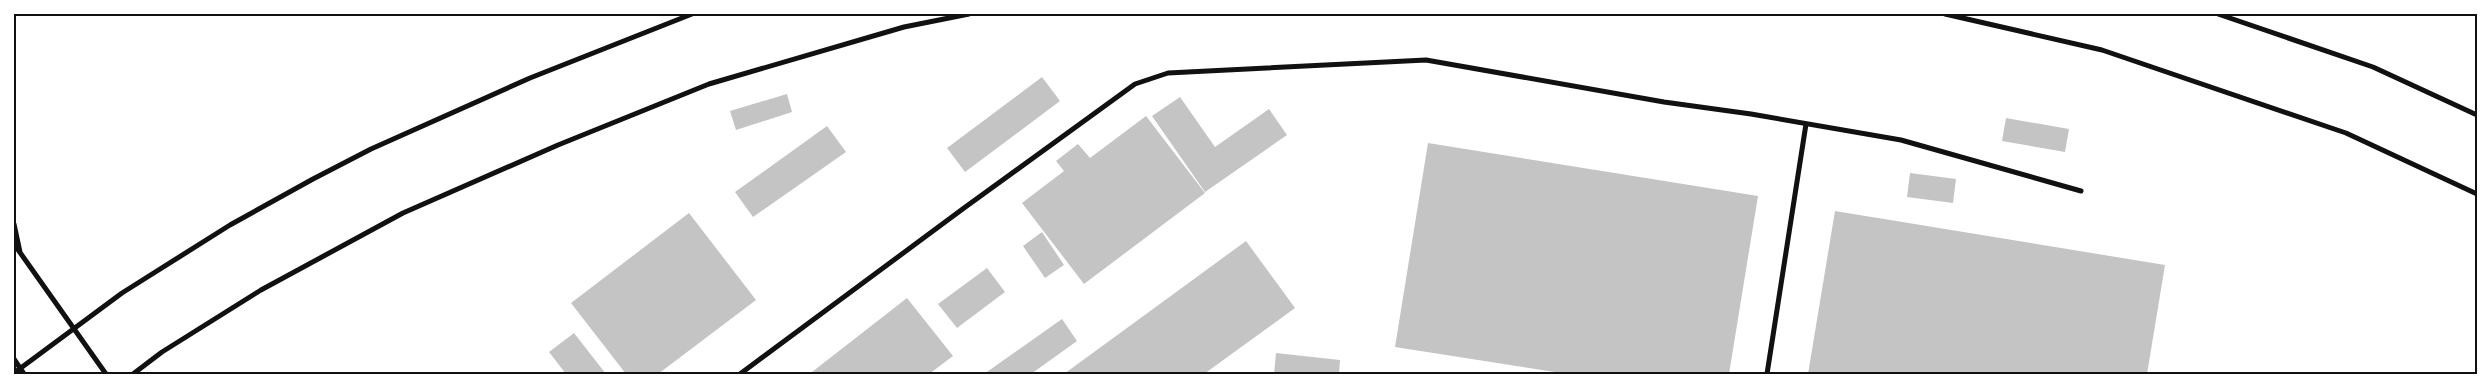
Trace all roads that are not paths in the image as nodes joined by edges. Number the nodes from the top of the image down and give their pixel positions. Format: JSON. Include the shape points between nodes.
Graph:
{"nodes":[{"id":1,"x":692,"y":14,"type":"edge"},
{"id":2,"x":969,"y":14,"type":"edge"},
{"id":3,"x":1945,"y":14,"type":"edge"},
{"id":4,"x":2218,"y":14,"type":"edge"},
{"id":5,"x":2477,"y":115,"type":"edge"},
{"id":6,"x":1806,"y":124,"type":"junction"},
{"id":7,"x":2081,"y":191,"type":"dead end"},
{"id":8,"x":2477,"y":194,"type":"edge"},
{"id":9,"x":14,"y":224,"type":"edge"},
{"id":10,"x":14,"y":244,"type":"edge"},
{"id":11,"x":21,"y":255,"type":"junction"},
{"id":12,"x":73,"y":330,"type":"junction"},
{"id":13,"x":14,"y":359,"type":"edge"},
{"id":14,"x":20,"y":368,"type":"junction"},
{"id":15,"x":14,"y":373,"type":"edge"},
{"id":16,"x":24,"y":374,"type":"edge"},
{"id":17,"x":106,"y":374,"type":"edge"},
{"id":18,"x":133,"y":374,"type":"edge"},
{"id":19,"x":740,"y":374,"type":"edge"},
{"id":20,"x":1766,"y":374,"type":"edge"}],
"edges":[{"from":1,"to":12,"type":"street","via":[[530,78],[371,149],[230,225],[122,293]]},
{"from":2,"to":18,"type":"street","via":[[904,28],[709,84],[558,145],[403,213],[253,295]]},
{"from":3,"to":8,"type":"street","via":[[2102,50],[2346,133]]},
{"from":4,"to":5,"type":"street","via":[[2373,67]]},
{"from":6,"to":7,"type":"street","via":[[1901,140]]},
{"from":6,"to":19,"type":"street","via":[[1426,60],[1168,73],[1135,84]]},
{"from":6,"to":20,"type":"street"},
{"from":9,"to":11,"type":"street"},
{"from":10,"to":11,"type":"street"},
{"from":11,"to":12,"type":"street"},
{"from":12,"to":14,"type":"street"},
{"from":12,"to":17,"type":"street"},
{"from":13,"to":14,"type":"street"},
{"from":14,"to":15,"type":"street"},
{"from":14,"to":16,"type":"street"}]}
